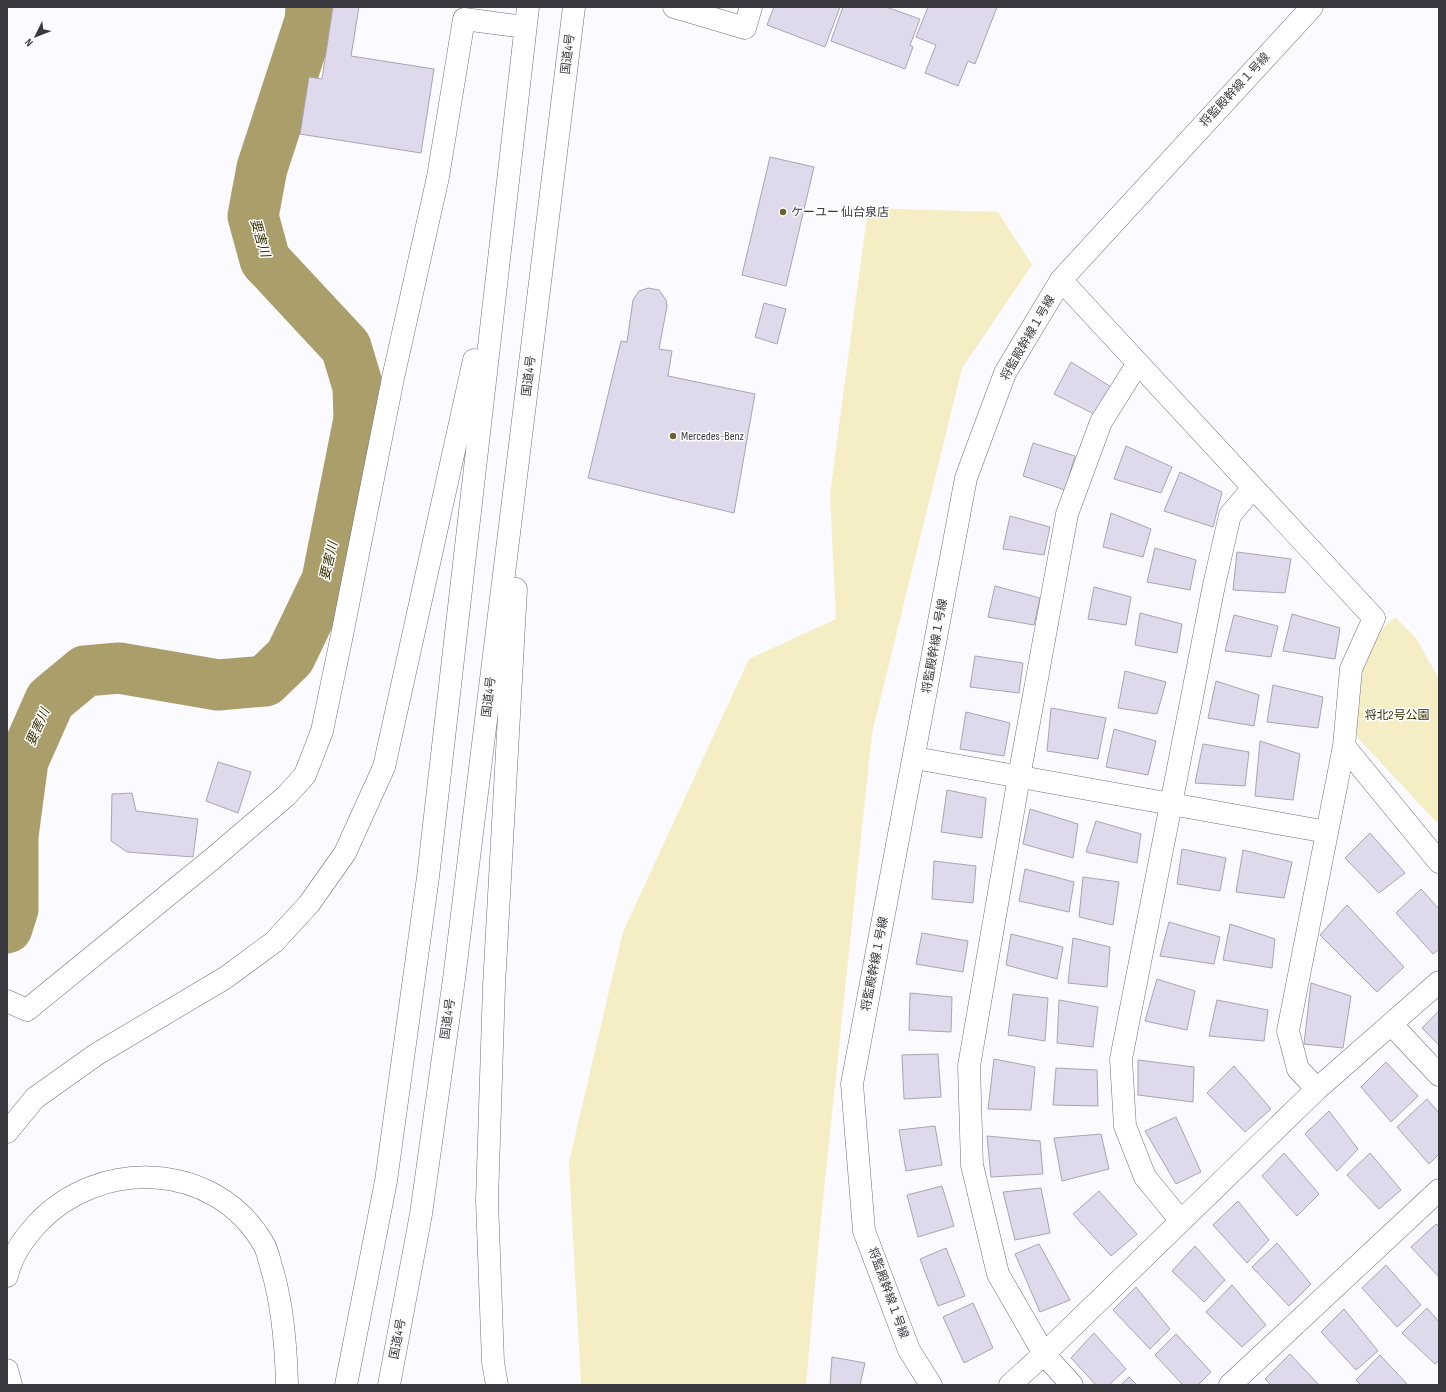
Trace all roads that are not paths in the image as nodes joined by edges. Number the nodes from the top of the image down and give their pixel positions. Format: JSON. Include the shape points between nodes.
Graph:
{"nodes":[{"id":1,"x":574,"y":7,"type":"edge"},
{"id":2,"x":674,"y":7,"type":"edge"},
{"id":3,"x":751,"y":7,"type":"edge"},
{"id":4,"x":1312,"y":7,"type":"edge"},
{"id":5,"x":465,"y":13,"type":"edge"},
{"id":6,"x":526,"y":17,"type":"edge"},
{"id":7,"x":499,"y":246,"type":"junction"},
{"id":8,"x":1061,"y":280,"type":"junction"},
{"id":9,"x":1138,"y":363,"type":"junction"},
{"id":10,"x":526,"y":400,"type":"junction"},
{"id":11,"x":1253,"y":488,"type":"junction"},
{"id":12,"x":1344,"y":746,"type":"junction"},
{"id":13,"x":915,"y":758,"type":"junction"},
{"id":14,"x":1019,"y":777,"type":"junction"},
{"id":15,"x":1172,"y":804,"type":"junction"},
{"id":16,"x":1327,"y":832,"type":"junction"},
{"id":17,"x":1439,"y":862,"type":"edge"},
{"id":18,"x":1439,"y":982,"type":"edge"},
{"id":19,"x":7,"y":1001,"type":"edge"},
{"id":20,"x":1392,"y":1025,"type":"junction"},
{"id":21,"x":1439,"y":1075,"type":"edge"},
{"id":22,"x":1317,"y":1089,"type":"junction"},
{"id":23,"x":7,"y":1132,"type":"edge"},
{"id":24,"x":1439,"y":1190,"type":"edge"},
{"id":25,"x":1181,"y":1221,"type":"junction"},
{"id":26,"x":7,"y":1276,"type":"edge"},
{"id":27,"x":1044,"y":1354,"type":"junction"},
{"id":28,"x":7,"y":1370,"type":"edge"},
{"id":29,"x":11,"y":1385,"type":"edge"},
{"id":30,"x":287,"y":1385,"type":"edge"},
{"id":31,"x":346,"y":1385,"type":"edge"},
{"id":32,"x":389,"y":1385,"type":"edge"},
{"id":33,"x":497,"y":1385,"type":"edge"},
{"id":34,"x":931,"y":1385,"type":"edge"},
{"id":35,"x":1010,"y":1385,"type":"edge"},
{"id":36,"x":1072,"y":1385,"type":"edge"},
{"id":37,"x":1230,"y":1385,"type":"edge"}],
"edges":[{"from":1,"to":10,"type":"main road","name":"国道4号"},
{"from":2,"to":3,"type":"main road","via":[[745,28]]},
{"from":4,"to":8,"type":"main road","name":"将監殿幹線１号線"},
{"from":5,"to":6,"type":"main road"},
{"from":5,"to":19,"type":"main road","via":[[438,177],[393,378],[342,635],[322,730],[305,775],[286,796],[27,1010]]},
{"from":6,"to":7,"type":"main road"},
{"from":7,"to":23,"type":"main road","via":[[384,767],[346,853],[309,904],[274,942],[225,978],[97,1054],[36,1098]]},
{"from":7,"to":31,"type":"main road","via":[[428,877],[386,1180]]},
{"from":8,"to":9,"type":"main road"},
{"from":8,"to":13,"type":"main road","name":"将監殿幹線１号線","via":[[1005,373],[966,478]]},
{"from":9,"to":11,"type":"main road"},
{"from":9,"to":14,"type":"main road","via":[[1101,422],[1068,514]]},
{"from":10,"to":32,"type":"main road","name":"国道4号","via":[[422,1214]]},
{"from":10,"to":33,"type":"main road","via":[[494,986],[488,1192],[493,1362]]},
{"from":11,"to":12,"type":"main road","via":[[1374,618],[1351,669]]},
{"from":11,"to":15,"type":"main road","via":[[1230,515]]},
{"from":12,"to":16,"type":"main road"},
{"from":12,"to":17,"type":"main road"},
{"from":13,"to":14,"type":"main road"},
{"from":13,"to":34,"type":"main road","name":"将監殿幹線１号線","via":[[852,1084],[864,1231],[909,1350]]},
{"from":14,"to":15,"type":"main road"},
{"from":14,"to":27,"type":"main road","via":[[969,1066],[972,1166],[998,1274]]},
{"from":15,"to":16,"type":"main road"},
{"from":15,"to":25,"type":"main road","via":[[1121,1059],[1125,1126],[1145,1177]]},
{"from":16,"to":22,"type":"main road","via":[[1288,1031],[1298,1069]]},
{"from":18,"to":20,"type":"main road"},
{"from":20,"to":21,"type":"main road"},
{"from":20,"to":22,"type":"main road"},
{"from":22,"to":25,"type":"main road"},
{"from":24,"to":37,"type":"main road"},
{"from":25,"to":27,"type":"main road"},
{"from":26,"to":30,"type":"main road","via":[[25,1237],[50,1210],[83,1190],[127,1178],[154,1177],[188,1182],[212,1192],[242,1214],[264,1243],[279,1290]]},
{"from":27,"to":35,"type":"main road"},
{"from":27,"to":36,"type":"main road"},
{"from":28,"to":29,"type":"main road"}]}
